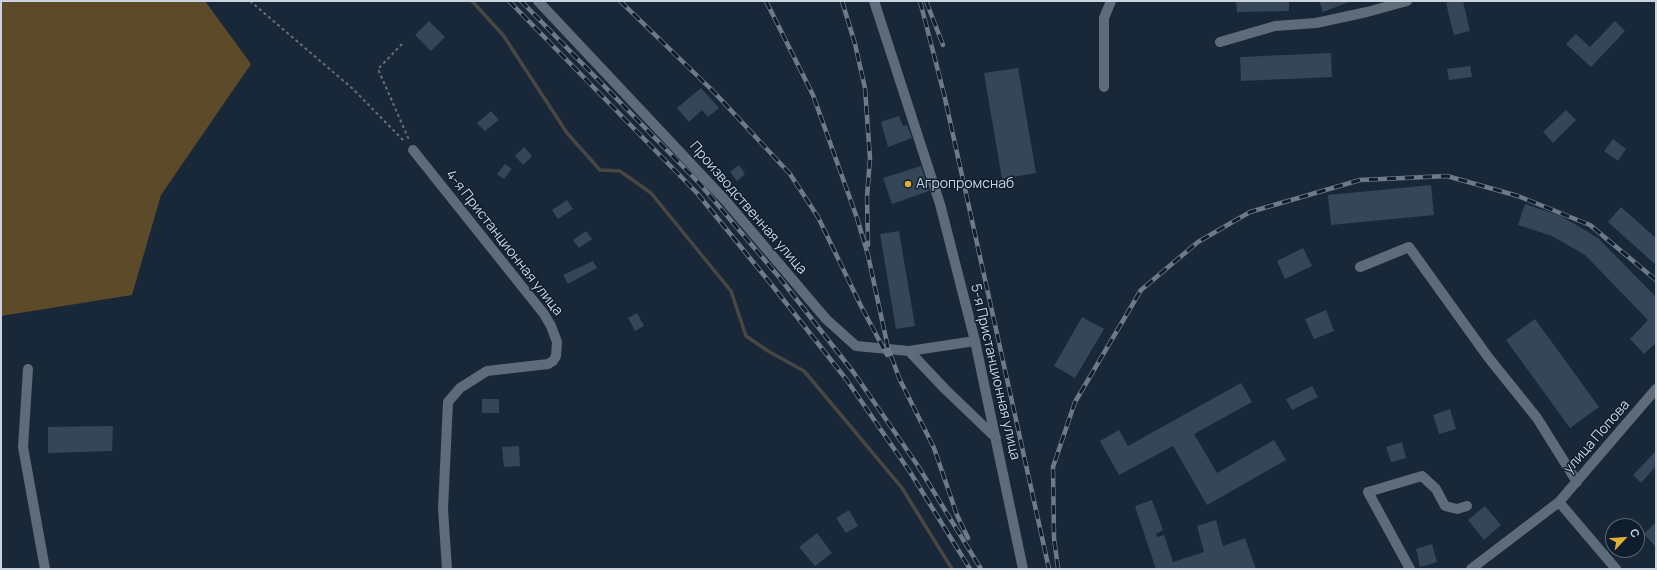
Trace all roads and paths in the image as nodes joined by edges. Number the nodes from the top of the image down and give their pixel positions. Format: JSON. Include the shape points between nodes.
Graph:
{"nodes":[{"id":1,"x":250,"y":1,"type":"edge"},
{"id":2,"x":538,"y":1,"type":"edge"},
{"id":3,"x":874,"y":1,"type":"edge"},
{"id":4,"x":1111,"y":1,"type":"edge"},
{"id":5,"x":1407,"y":1,"type":"edge"},
{"id":6,"x":1220,"y":42,"type":"dead end"},
{"id":7,"x":402,"y":44,"type":"dead end"},
{"id":8,"x":1104,"y":87,"type":"dead end"},
{"id":9,"x":413,"y":150,"type":"junction"},
{"id":10,"x":1360,"y":267,"type":"dead end"},
{"id":11,"x":975,"y":341,"type":"junction"},
{"id":12,"x":909,"y":351,"type":"junction"},
{"id":13,"x":28,"y":369,"type":"dead end"},
{"id":14,"x":1656,"y":389,"type":"edge"},
{"id":15,"x":996,"y":438,"type":"junction"},
{"id":16,"x":1577,"y":482,"type":"junction"},
{"id":17,"x":1559,"y":502,"type":"junction"},
{"id":18,"x":1467,"y":506,"type":"dead end"},
{"id":19,"x":45,"y":569,"type":"edge"},
{"id":20,"x":447,"y":569,"type":"edge"},
{"id":21,"x":1023,"y":569,"type":"edge"},
{"id":22,"x":1410,"y":569,"type":"edge"},
{"id":23,"x":1470,"y":569,"type":"edge"},
{"id":24,"x":1616,"y":569,"type":"edge"}],
"edges":[{"from":1,"to":9,"type":"path","via":[[353,89]]},
{"from":2,"to":12,"type":"street","name":"Производственная улица","via":[[725,200],[826,319],[856,346]]},
{"from":3,"to":11,"type":"street","name":"5-я Пристанционная улица","via":[[934,182]]},
{"from":4,"to":8,"type":"street","via":[[1104,18]]},
{"from":5,"to":6,"type":"street","via":[[1316,23],[1275,26]]},
{"from":7,"to":9,"type":"path","via":[[378,69]]},
{"from":9,"to":20,"type":"street","name":"4-я Пристанционная улица","via":[[544,314],[557,342],[556,356],[548,364],[487,371],[460,388],[448,402],[443,508]]},
{"from":10,"to":16,"type":"street","via":[[1409,247],[1488,357],[1537,418]]},
{"from":11,"to":12,"type":"street","name":"Производственная улица"},
{"from":11,"to":15,"type":"street","name":"5-я Пристанционная улица"},
{"from":12,"to":15,"type":"street"},
{"from":13,"to":19,"type":"street","via":[[23,447]]},
{"from":14,"to":16,"type":"street","name":"улица Попова"},
{"from":15,"to":21,"type":"street","name":"5-я Пристанционная улица"},
{"from":16,"to":17,"type":"street","name":"улица Попова"},
{"from":17,"to":23,"type":"street","name":"улица Попова"},
{"from":17,"to":24,"type":"street"},
{"from":18,"to":22,"type":"street","via":[[1456,509],[1445,506],[1436,489],[1422,476],[1368,492]]}]}
